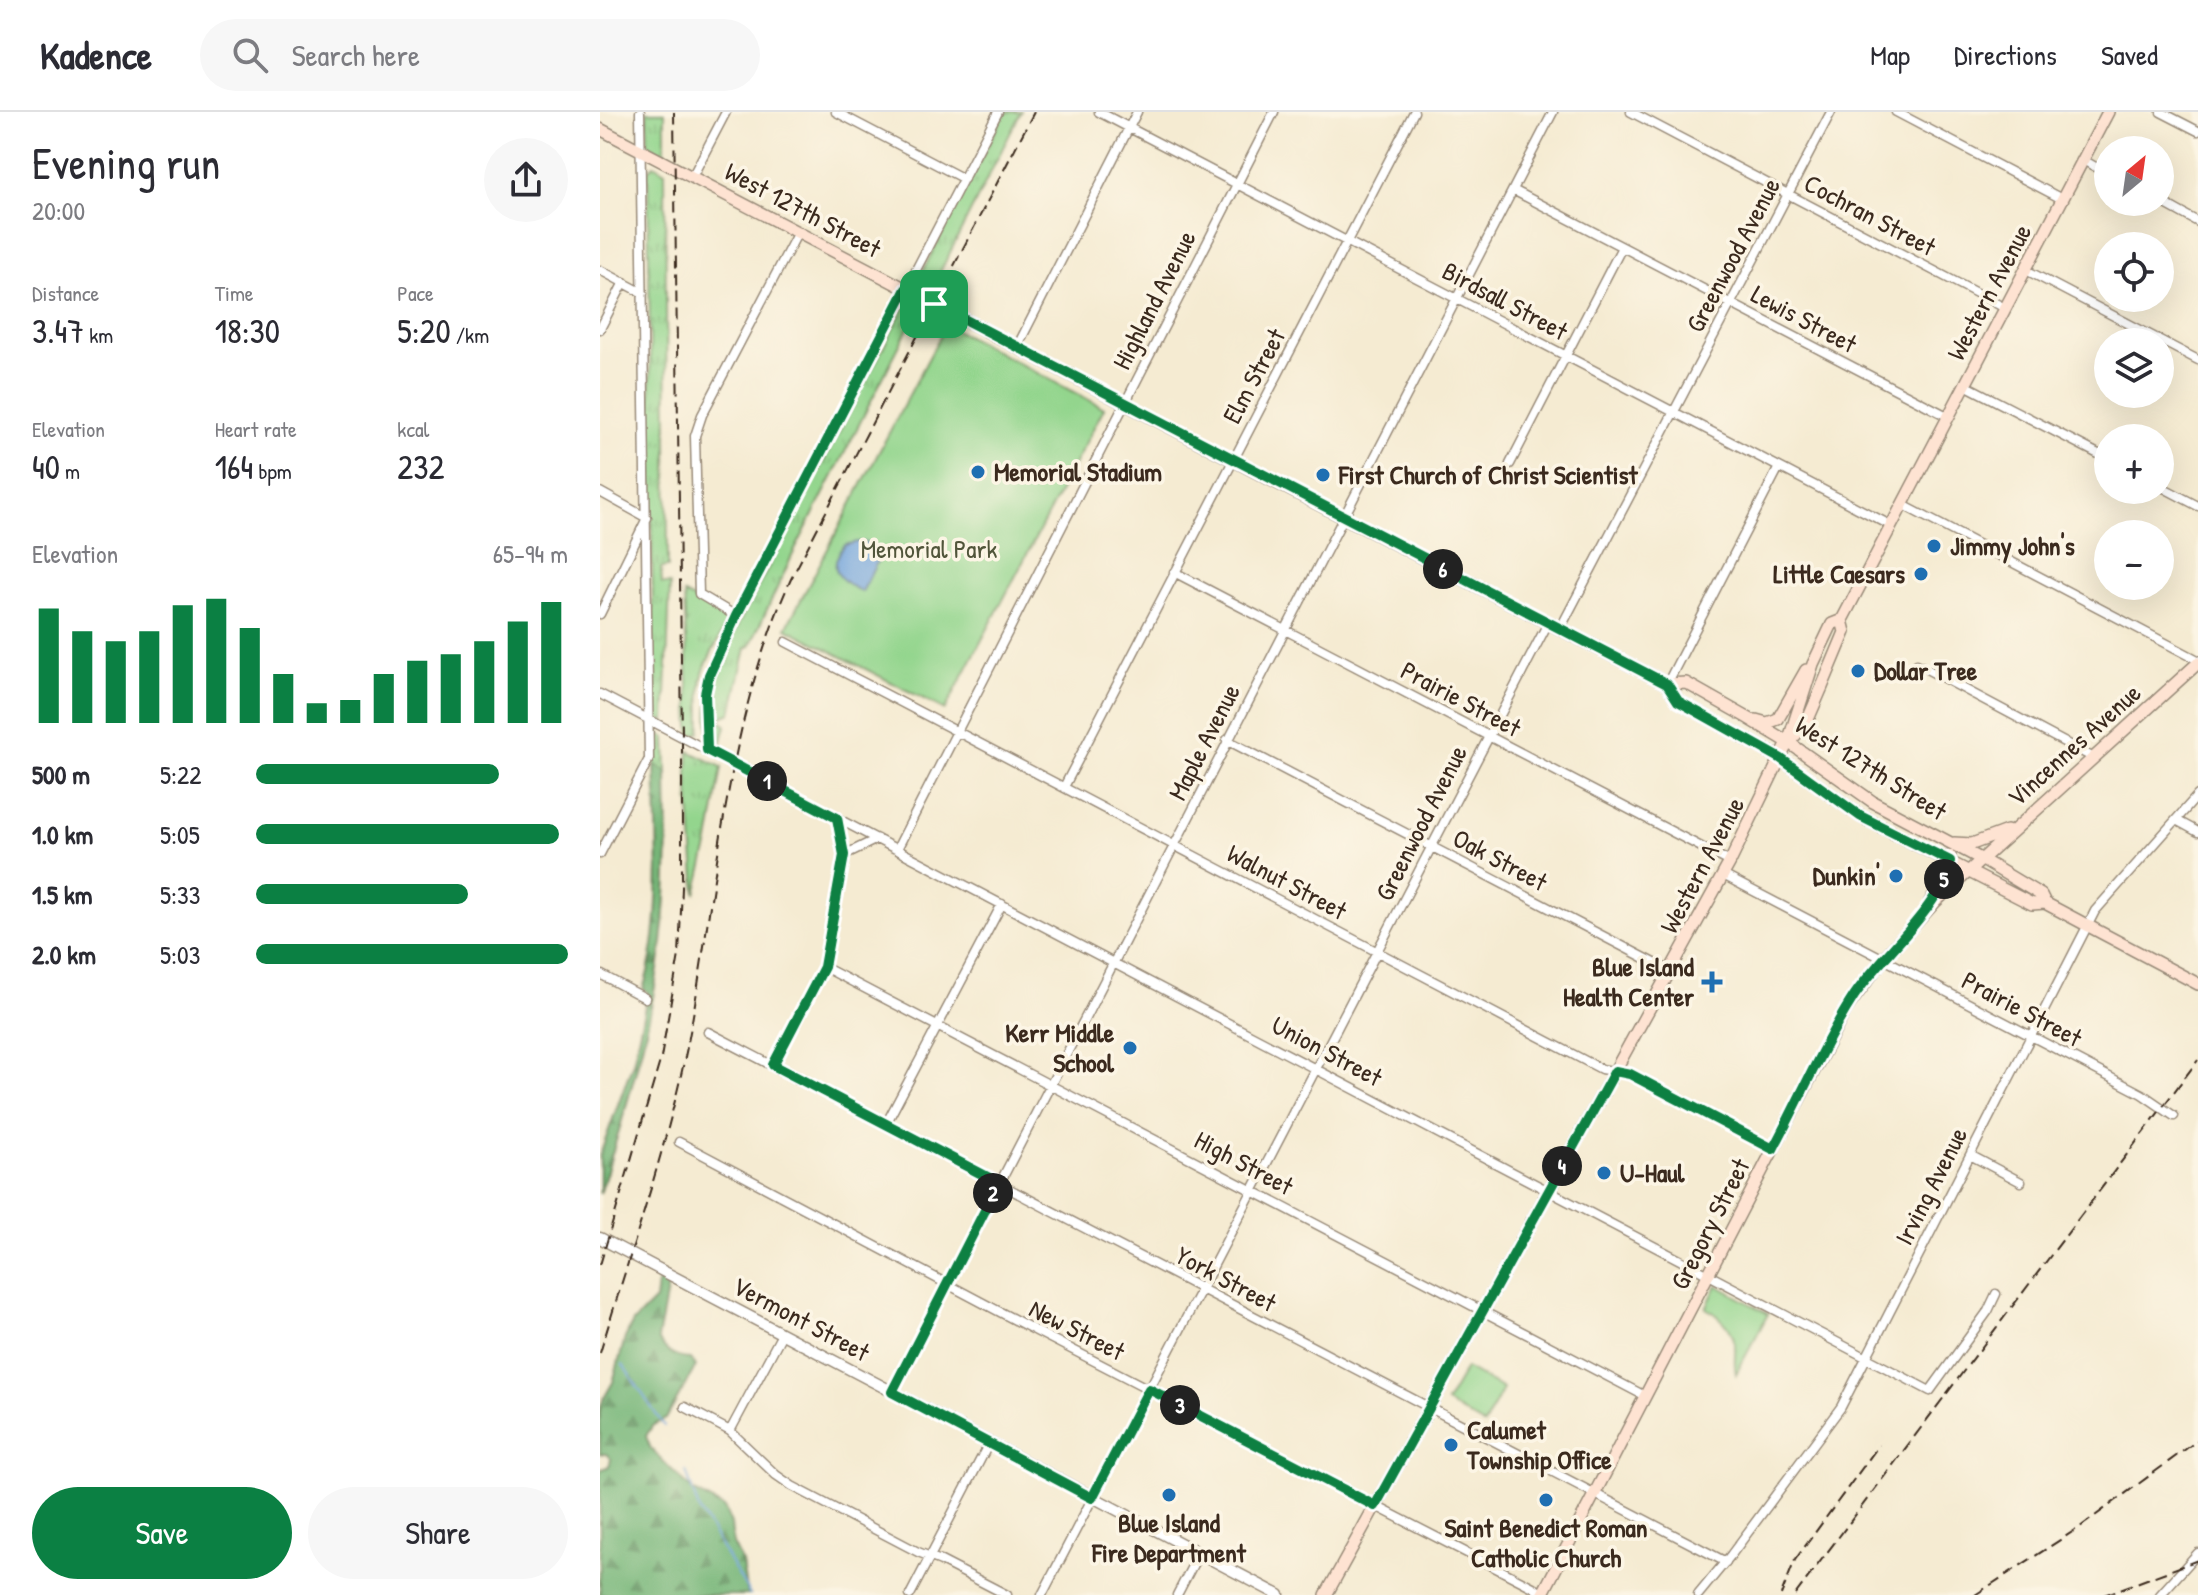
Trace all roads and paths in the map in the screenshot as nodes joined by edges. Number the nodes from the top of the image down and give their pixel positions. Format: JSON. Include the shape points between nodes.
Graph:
{"nodes":[{"id":1,"x":640,"y":112,"type":"edge"},
{"id":2,"x":726,"y":112,"type":"edge"},
{"id":3,"x":836,"y":112,"type":"edge"},
{"id":4,"x":998,"y":112,"type":"edge"},
{"id":5,"x":1099,"y":112,"type":"edge"},
{"id":6,"x":1137,"y":112,"type":"edge"},
{"id":7,"x":1274,"y":112,"type":"edge"},
{"id":8,"x":1414,"y":112,"type":"edge"},
{"id":9,"x":1553,"y":112,"type":"edge"},
{"id":10,"x":1631,"y":112,"type":"edge"},
{"id":11,"x":1831,"y":112,"type":"edge"},
{"id":12,"x":1896,"y":112,"type":"edge"},
{"id":13,"x":2108,"y":112,"type":"edge"},
{"id":14,"x":2161,"y":112,"type":"edge"},
{"id":15,"x":1129,"y":128,"type":"junction"},
{"id":16,"x":600,"y":129,"type":"edge"},
{"id":17,"x":2198,"y":131,"type":"edge"},
{"id":18,"x":640,"y":150,"type":"junction"},
{"id":19,"x":2083,"y":160,"type":"junction"},
{"id":20,"x":2094,"y":166,"type":"edge"},
{"id":21,"x":692,"y":177,"type":"junction"},
{"id":22,"x":964,"y":179,"type":"junction"},
{"id":23,"x":1237,"y":184,"type":"junction"},
{"id":24,"x":1513,"y":190,"type":"junction"},
{"id":25,"x":1788,"y":194,"type":"junction"},
{"id":26,"x":2062,"y":199,"type":"junction"},
{"id":27,"x":2174,"y":209,"type":"edge"},
{"id":28,"x":2198,"y":222,"type":"edge"},
{"id":29,"x":798,"y":232,"type":"junction"},
{"id":30,"x":1347,"y":242,"type":"junction"},
{"id":31,"x":1622,"y":247,"type":"junction"},
{"id":32,"x":600,"y":270,"type":"edge"},
{"id":33,"x":2026,"y":270,"type":"junction"},
{"id":34,"x":624,"y":282,"type":"junction"},
{"id":35,"x":906,"y":289,"type":"junction"},
{"id":36,"x":643,"y":293,"type":"junction"},
{"id":37,"x":1456,"y":299,"type":"junction"},
{"id":38,"x":1731,"y":303,"type":"junction"},
{"id":39,"x":2005,"y":308,"type":"junction"},
{"id":40,"x":600,"y":329,"type":"edge"},
{"id":41,"x":1017,"y":347,"type":"junction"},
{"id":42,"x":1566,"y":356,"type":"junction"},
{"id":43,"x":2198,"y":359,"type":"edge"},
{"id":44,"x":1965,"y":385,"type":"junction"},
{"id":45,"x":1123,"y":403,"type":"junction"},
{"id":46,"x":1674,"y":412,"type":"junction"},
{"id":47,"x":1949,"y":417,"type":"junction"},
{"id":48,"x":2094,"y":452,"type":"edge"},
{"id":49,"x":1233,"y":460,"type":"junction"},
{"id":50,"x":1510,"y":464,"type":"dead end"},
{"id":51,"x":1779,"y":467,"type":"junction"},
{"id":52,"x":600,"y":492,"type":"edge"},
{"id":53,"x":2174,"y":493,"type":"edge"},
{"id":54,"x":1903,"y":505,"type":"junction"},
{"id":55,"x":2198,"y":506,"type":"edge"},
{"id":56,"x":1342,"y":517,"type":"junction"},
{"id":57,"x":647,"y":518,"type":"junction"},
{"id":58,"x":1892,"y":526,"type":"junction"},
{"id":59,"x":1174,"y":572,"type":"junction"},
{"id":60,"x":600,"y":614,"type":"edge"},
{"id":61,"x":736,"y":616,"type":"junction"},
{"id":62,"x":1842,"y":620,"type":"junction"},
{"id":63,"x":1548,"y":623,"type":"junction"},
{"id":64,"x":1284,"y":629,"type":"junction"},
{"id":65,"x":1560,"y":629,"type":"junction"},
{"id":66,"x":786,"y":642,"type":"dead end"},
{"id":67,"x":2198,"y":662,"type":"edge"},
{"id":68,"x":1813,"y":664,"type":"junction"},
{"id":69,"x":1917,"y":664,"type":"dead end"},
{"id":70,"x":1667,"y":684,"type":"junction"},
{"id":71,"x":600,"y":694,"type":"edge"},
{"id":72,"x":1748,"y":718,"type":"junction"},
{"id":73,"x":649,"y":720,"type":"junction"},
{"id":74,"x":956,"y":731,"type":"junction"},
{"id":75,"x":1489,"y":736,"type":"junction"},
{"id":76,"x":1227,"y":740,"type":"junction"},
{"id":77,"x":1788,"y":742,"type":"junction"},
{"id":78,"x":707,"y":750,"type":"junction"},
{"id":79,"x":2092,"y":757,"type":"junction"},
{"id":80,"x":1780,"y":758,"type":"junction"},
{"id":81,"x":1064,"y":787,"type":"junction"},
{"id":82,"x":2198,"y":795,"type":"edge"},
{"id":83,"x":837,"y":818,"type":"junction"},
{"id":84,"x":2176,"y":820,"type":"junction"},
{"id":85,"x":2016,"y":827,"type":"junction"},
{"id":86,"x":2198,"y":832,"type":"edge"},
{"id":87,"x":877,"y":839,"type":"junction"},
{"id":88,"x":1950,"y":843,"type":"junction"},
{"id":89,"x":1174,"y":845,"type":"junction"},
{"id":90,"x":1431,"y":847,"type":"junction"},
{"id":91,"x":897,"y":849,"type":"junction"},
{"id":92,"x":601,"y":850,"type":"edge"},
{"id":93,"x":844,"y":855,"type":"junction"},
{"id":94,"x":1981,"y":859,"type":"junction"},
{"id":95,"x":1950,"y":861,"type":"junction"},
{"id":96,"x":1730,"y":862,"type":"junction"},
{"id":97,"x":1969,"y":870,"type":"junction"},
{"id":98,"x":1723,"y":875,"type":"junction"},
{"id":99,"x":2045,"y":903,"type":"junction"},
{"id":100,"x":1002,"y":904,"type":"junction"},
{"id":101,"x":1922,"y":916,"type":"junction"},
{"id":102,"x":2086,"y":926,"type":"junction"},
{"id":103,"x":1377,"y":952,"type":"junction"},
{"id":104,"x":1883,"y":959,"type":"junction"},
{"id":105,"x":1113,"y":962,"type":"junction"},
{"id":106,"x":824,"y":967,"type":"junction"},
{"id":107,"x":1670,"y":971,"type":"junction"},
{"id":108,"x":600,"y":974,"type":"edge"},
{"id":109,"x":2198,"y":984,"type":"edge"},
{"id":110,"x":645,"y":998,"type":"dead end"},
{"id":111,"x":938,"y":1026,"type":"junction"},
{"id":112,"x":708,"y":1032,"type":"dead end"},
{"id":113,"x":2030,"y":1036,"type":"junction"},
{"id":114,"x":773,"y":1065,"type":"junction"},
{"id":115,"x":1316,"y":1068,"type":"junction"},
{"id":116,"x":1615,"y":1071,"type":"junction"},
{"id":117,"x":1050,"y":1083,"type":"junction"},
{"id":118,"x":2174,"y":1116,"type":"dead end"},
{"id":119,"x":886,"y":1124,"type":"junction"},
{"id":120,"x":679,"y":1142,"type":"dead end"},
{"id":121,"x":1773,"y":1149,"type":"junction"},
{"id":122,"x":1970,"y":1155,"type":"junction"},
{"id":123,"x":2021,"y":1182,"type":"dead end"},
{"id":124,"x":999,"y":1183,"type":"junction"},
{"id":125,"x":1252,"y":1190,"type":"junction"},
{"id":126,"x":1549,"y":1190,"type":"junction"},
{"id":127,"x":600,"y":1238,"type":"edge"},
{"id":128,"x":1709,"y":1274,"type":"junction"},
{"id":129,"x":947,"y":1284,"type":"junction"},
{"id":130,"x":1201,"y":1289,"type":"junction"},
{"id":131,"x":1996,"y":1294,"type":"dead end"},
{"id":132,"x":1483,"y":1311,"type":"junction"},
{"id":133,"x":782,"y":1334,"type":"junction"},
{"id":134,"x":1866,"y":1357,"type":"junction"},
{"id":135,"x":1149,"y":1389,"type":"junction"},
{"id":136,"x":892,"y":1392,"type":"junction"},
{"id":137,"x":1645,"y":1396,"type":"junction"},
{"id":138,"x":685,"y":1407,"type":"dead end"},
{"id":139,"x":1429,"y":1408,"type":"junction"},
{"id":140,"x":730,"y":1431,"type":"junction"},
{"id":141,"x":989,"y":1443,"type":"junction"},
{"id":142,"x":1593,"y":1494,"type":"junction"},
{"id":143,"x":1092,"y":1498,"type":"junction"},
{"id":144,"x":1375,"y":1506,"type":"junction"},
{"id":145,"x":1199,"y":1553,"type":"junction"},
{"id":146,"x":2198,"y":1553,"type":"edge"},
{"id":147,"x":930,"y":1556,"type":"junction"},
{"id":148,"x":1726,"y":1562,"type":"junction"},
{"id":149,"x":910,"y":1595,"type":"edge"},
{"id":150,"x":1007,"y":1595,"type":"edge"},
{"id":151,"x":1042,"y":1595,"type":"edge"},
{"id":152,"x":1177,"y":1595,"type":"edge"},
{"id":153,"x":1279,"y":1595,"type":"edge"},
{"id":154,"x":1326,"y":1595,"type":"edge"},
{"id":155,"x":1543,"y":1595,"type":"edge"},
{"id":156,"x":1698,"y":1595,"type":"edge"},
{"id":157,"x":2160,"y":1595,"type":"edge"}],
"edges":[{"from":1,"to":18,"type":"street"},
{"from":2,"to":21,"type":"street"},
{"from":3,"to":22,"type":"street"},
{"from":4,"to":22,"type":"street"},
{"from":5,"to":15,"type":"street","name":"Birdsall Street"},
{"from":6,"to":15,"type":"street"},
{"from":7,"to":23,"type":"street","name":"Highland Avenue"},
{"from":8,"to":30,"type":"street","name":"Elm Street"},
{"from":9,"to":24,"type":"street","name":"Maple Avenue"},
{"from":10,"to":25,"type":"street","name":"Cochran Street"},
{"from":11,"to":25,"type":"street","name":"Greenwood Avenue"},
{"from":12,"to":26,"type":"street"},
{"from":13,"to":19,"type":"main road","name":"Western Avenue"},
{"from":14,"to":17,"type":"street"},
{"from":15,"to":23,"type":"street","name":"Birdsall Street"},
{"from":15,"to":41,"type":"street"},
{"from":16,"to":18,"type":"main road","name":"West 127th Street"},
{"from":18,"to":21,"type":"main road","name":"West 127th Street"},
{"from":18,"to":36,"type":"street"},
{"from":19,"to":20,"type":"street"},
{"from":19,"to":26,"type":"main road","name":"Western Avenue"},
{"from":21,"to":29,"type":"main road","name":"West 127th Street"},
{"from":22,"to":35,"type":"street"},
{"from":23,"to":30,"type":"street","name":"Birdsall Street"},
{"from":23,"to":45,"type":"street","name":"Highland Avenue"},
{"from":24,"to":31,"type":"street","name":"Lewis Street"},
{"from":24,"to":37,"type":"street","name":"Maple Avenue"},
{"from":25,"to":38,"type":"street","name":"Greenwood Avenue"},
{"from":25,"to":39,"type":"street","name":"Cochran Street"},
{"from":26,"to":33,"type":"main road","name":"Western Avenue"},
{"from":27,"to":28,"type":"street"},
{"from":29,"to":35,"type":"main road","name":"West 127th Street"},
{"from":29,"to":61,"type":"street","via":[[697,429],[699,594]]},
{"from":30,"to":37,"type":"street","name":"Birdsall Street"},
{"from":30,"to":49,"type":"street","name":"Elm Street"},
{"from":31,"to":38,"type":"street","name":"Lewis Street"},
{"from":31,"to":42,"type":"street"},
{"from":32,"to":34,"type":"street"},
{"from":33,"to":39,"type":"main road","name":"Western Avenue"},
{"from":33,"to":43,"type":"street"},
{"from":34,"to":36,"type":"street"},
{"from":34,"to":40,"type":"street"},
{"from":35,"to":41,"type":"main road","name":"West 127th Street"},
{"from":35,"to":61,"type":"street"},
{"from":36,"to":57,"type":"street"},
{"from":37,"to":42,"type":"street","name":"Birdsall Street"},
{"from":37,"to":56,"type":"street","name":"Maple Avenue"},
{"from":38,"to":46,"type":"street","name":"Greenwood Avenue"},
{"from":38,"to":47,"type":"street","name":"Lewis Street"},
{"from":39,"to":44,"type":"main road","name":"Western Avenue"},
{"from":41,"to":45,"type":"main road","name":"West 127th Street"},
{"from":42,"to":46,"type":"street","name":"Birdsall Street"},
{"from":42,"to":50,"type":"street"},
{"from":44,"to":47,"type":"main road","name":"Western Avenue"},
{"from":44,"to":48,"type":"street"},
{"from":45,"to":49,"type":"main road","name":"West 127th Street"},
{"from":45,"to":74,"type":"street","name":"Highland Avenue"},
{"from":46,"to":51,"type":"street","name":"Birdsall Street"},
{"from":46,"to":65,"type":"street","name":"Greenwood Avenue"},
{"from":47,"to":54,"type":"main road","name":"Western Avenue"},
{"from":49,"to":56,"type":"main road","name":"West 127th Street"},
{"from":49,"to":59,"type":"street","name":"Elm Street"},
{"from":51,"to":58,"type":"street","name":"Birdsall Street"},
{"from":51,"to":70,"type":"street"},
{"from":52,"to":57,"type":"street"},
{"from":53,"to":55,"type":"street"},
{"from":54,"to":58,"type":"main road","name":"Western Avenue"},
{"from":54,"to":67,"type":"street"},
{"from":56,"to":63,"type":"main road","name":"West 127th Street"},
{"from":56,"to":64,"type":"street","name":"Maple Avenue"},
{"from":57,"to":60,"type":"street"},
{"from":57,"to":73,"type":"street"},
{"from":58,"to":62,"type":"main road","name":"Western Avenue"},
{"from":59,"to":64,"type":"street","name":"Prairie Street"},
{"from":59,"to":81,"type":"street","name":"Elm Street"},
{"from":61,"to":78,"type":"street","via":[[709,675]]},
{"from":62,"to":68,"type":"main road","name":"Western Avenue","via":[[1832,624]]},
{"from":62,"to":77,"type":"main road","name":"Western Avenue","via":[[1845,632],[1806,724]]},
{"from":63,"to":65,"type":"main road","name":"West 127th Street"},
{"from":63,"to":75,"type":"street","name":"Greenwood Avenue"},
{"from":64,"to":75,"type":"street","name":"Prairie Street"},
{"from":64,"to":76,"type":"street","name":"Maple Avenue"},
{"from":65,"to":70,"type":"main road","name":"West 127th Street"},
{"from":66,"to":74,"type":"street","name":"Walnut Street"},
{"from":67,"to":79,"type":"main road","name":"Vincennes Avenue"},
{"from":68,"to":72,"type":"main road","via":[[1778,719],[1767,723]]},
{"from":68,"to":77,"type":"main road","name":"Western Avenue"},
{"from":69,"to":79,"type":"street"},
{"from":70,"to":72,"type":"main road","name":"West 127th Street","via":[[1686,683]]},
{"from":70,"to":80,"type":"main road","name":"West 127th Street","via":[[1678,701]]},
{"from":71,"to":73,"type":"street","name":"Union Street"},
{"from":72,"to":77,"type":"main road","name":"West 127th Street"},
{"from":73,"to":78,"type":"street","name":"Union Street"},
{"from":73,"to":92,"type":"street","via":[[649,759]]},
{"from":74,"to":81,"type":"street","name":"Walnut Street"},
{"from":74,"to":91,"type":"street","name":"Highland Avenue"},
{"from":75,"to":90,"type":"street","name":"Greenwood Avenue"},
{"from":75,"to":96,"type":"street","name":"Prairie Street"},
{"from":76,"to":89,"type":"street","name":"Maple Avenue"},
{"from":76,"to":90,"type":"street","name":"Oak Street"},
{"from":77,"to":80,"type":"main road","name":"Western Avenue"},
{"from":77,"to":88,"type":"main road","name":"West 127th Street","via":[[1873,802]]},
{"from":78,"to":83,"type":"street","name":"Union Street"},
{"from":79,"to":85,"type":"main road","name":"Vincennes Avenue"},
{"from":80,"to":95,"type":"main road","name":"West 127th Street","via":[[1860,816]]},
{"from":80,"to":96,"type":"main road","name":"Western Avenue"},
{"from":81,"to":89,"type":"street","name":"Walnut Street"},
{"from":82,"to":84,"type":"street","name":"Irving Avenue"},
{"from":83,"to":87,"type":"street","name":"Union Street"},
{"from":83,"to":93,"type":"street"},
{"from":84,"to":86,"type":"street"},
{"from":84,"to":102,"type":"street","name":"Irving Avenue"},
{"from":85,"to":88,"type":"main road","via":[[1972,844]]},
{"from":85,"to":94,"type":"main road","name":"Vincennes Avenue"},
{"from":87,"to":91,"type":"street","name":"Union Street"},
{"from":87,"to":93,"type":"street"},
{"from":88,"to":94,"type":"main road","name":"West 127th Street"},
{"from":88,"to":95,"type":"main road"},
{"from":89,"to":103,"type":"street","name":"Walnut Street"},
{"from":89,"to":105,"type":"street","name":"Maple Avenue"},
{"from":90,"to":103,"type":"street","name":"Greenwood Avenue"},
{"from":90,"to":107,"type":"street","name":"Oak Street"},
{"from":91,"to":100,"type":"street","name":"Union Street"},
{"from":93,"to":106,"type":"street"},
{"from":94,"to":97,"type":"main road","name":"Gregory Street"},
{"from":94,"to":99,"type":"main road","name":"West 127th Street","via":[[2041,895]]},
{"from":95,"to":97,"type":"main road","name":"West 127th Street"},
{"from":95,"to":101,"type":"main road"},
{"from":96,"to":98,"type":"main road","name":"Western Avenue"},
{"from":97,"to":99,"type":"main road","name":"West 127th Street","via":[[2032,904]]},
{"from":97,"to":101,"type":"main road","name":"Gregory Street"},
{"from":98,"to":104,"type":"street","name":"Prairie Street"},
{"from":98,"to":107,"type":"main road","name":"Western Avenue"},
{"from":99,"to":102,"type":"main road","name":"West 127th Street"},
{"from":100,"to":105,"type":"street","name":"Union Street"},
{"from":100,"to":111,"type":"street"},
{"from":101,"to":104,"type":"main road","name":"Gregory Street"},
{"from":102,"to":109,"type":"main road","name":"West 127th Street"},
{"from":102,"to":113,"type":"street","name":"Irving Avenue"},
{"from":103,"to":115,"type":"street","name":"Greenwood Avenue"},
{"from":103,"to":116,"type":"street","name":"Walnut Street","via":[[1601,1069]]},
{"from":104,"to":113,"type":"street","name":"Prairie Street"},
{"from":104,"to":121,"type":"main road","name":"Gregory Street","via":[[1846,1009]]},
{"from":105,"to":115,"type":"street","name":"Union Street"},
{"from":105,"to":117,"type":"street","name":"Maple Avenue"},
{"from":106,"to":111,"type":"street","name":"High Street"},
{"from":106,"to":114,"type":"street"},
{"from":107,"to":116,"type":"main road","name":"Western Avenue"},
{"from":108,"to":110,"type":"street"},
{"from":111,"to":117,"type":"street","name":"High Street"},
{"from":111,"to":119,"type":"street"},
{"from":112,"to":114,"type":"street","name":"York Street"},
{"from":113,"to":118,"type":"street","name":"Prairie Street"},
{"from":113,"to":122,"type":"street","name":"Irving Avenue"},
{"from":114,"to":119,"type":"street","name":"York Street"},
{"from":115,"to":125,"type":"street","name":"Greenwood Avenue"},
{"from":115,"to":126,"type":"street","name":"Union Street"},
{"from":116,"to":121,"type":"street","name":"Walnut Street"},
{"from":116,"to":126,"type":"main road","name":"Western Avenue"},
{"from":117,"to":124,"type":"street","name":"Maple Avenue"},
{"from":117,"to":125,"type":"street","name":"High Street"},
{"from":119,"to":124,"type":"street","name":"York Street"},
{"from":120,"to":129,"type":"street","name":"New Street"},
{"from":121,"to":128,"type":"main road","name":"Gregory Street"},
{"from":122,"to":123,"type":"street"},
{"from":122,"to":134,"type":"street","name":"Irving Avenue"},
{"from":124,"to":129,"type":"street","name":"Maple Avenue"},
{"from":124,"to":130,"type":"street","name":"York Street"},
{"from":125,"to":130,"type":"street","name":"Greenwood Avenue"},
{"from":125,"to":132,"type":"street","name":"High Street"},
{"from":126,"to":128,"type":"street","name":"Union Street"},
{"from":126,"to":132,"type":"main road","name":"Western Avenue"},
{"from":127,"to":133,"type":"street","name":"Vermont Street"},
{"from":128,"to":134,"type":"street","name":"Union Street"},
{"from":128,"to":137,"type":"main road","name":"Gregory Street"},
{"from":129,"to":135,"type":"street","name":"New Street"},
{"from":129,"to":136,"type":"street","name":"Maple Avenue"},
{"from":130,"to":135,"type":"street","name":"Greenwood Avenue"},
{"from":130,"to":139,"type":"street","name":"York Street"},
{"from":131,"to":134,"type":"street","name":"Union Street","via":[[1930,1391]]},
{"from":132,"to":137,"type":"street","name":"High Street"},
{"from":132,"to":139,"type":"main road","name":"Western Avenue"},
{"from":133,"to":136,"type":"street","name":"Vermont Street"},
{"from":133,"to":140,"type":"street"},
{"from":134,"to":148,"type":"street","name":"Irving Avenue","via":[[1832,1422]]},
{"from":135,"to":143,"type":"street","name":"Greenwood Avenue"},
{"from":135,"to":144,"type":"street","name":"New Street"},
{"from":136,"to":141,"type":"street","name":"Vermont Street"},
{"from":137,"to":142,"type":"main road","name":"Gregory Street"},
{"from":138,"to":140,"type":"street"},
{"from":139,"to":142,"type":"street","name":"York Street"},
{"from":139,"to":144,"type":"main road","name":"Western Avenue"},
{"from":140,"to":147,"type":"street","via":[[792,1486]]},
{"from":141,"to":143,"type":"street","name":"Vermont Street"},
{"from":141,"to":147,"type":"street"},
{"from":142,"to":148,"type":"street","name":"York Street"},
{"from":142,"to":155,"type":"main road","name":"Gregory Street"},
{"from":143,"to":145,"type":"street","name":"Vermont Street"},
{"from":143,"to":151,"type":"street","name":"Greenwood Avenue"},
{"from":144,"to":154,"type":"main road","name":"Western Avenue"},
{"from":144,"to":155,"type":"street","name":"New Street"},
{"from":145,"to":152,"type":"street"},
{"from":145,"to":153,"type":"street","name":"Vermont Street"},
{"from":146,"to":157,"type":"street"},
{"from":147,"to":149,"type":"street"},
{"from":147,"to":150,"type":"street"},
{"from":148,"to":156,"type":"street","name":"Irving Avenue"}]}
